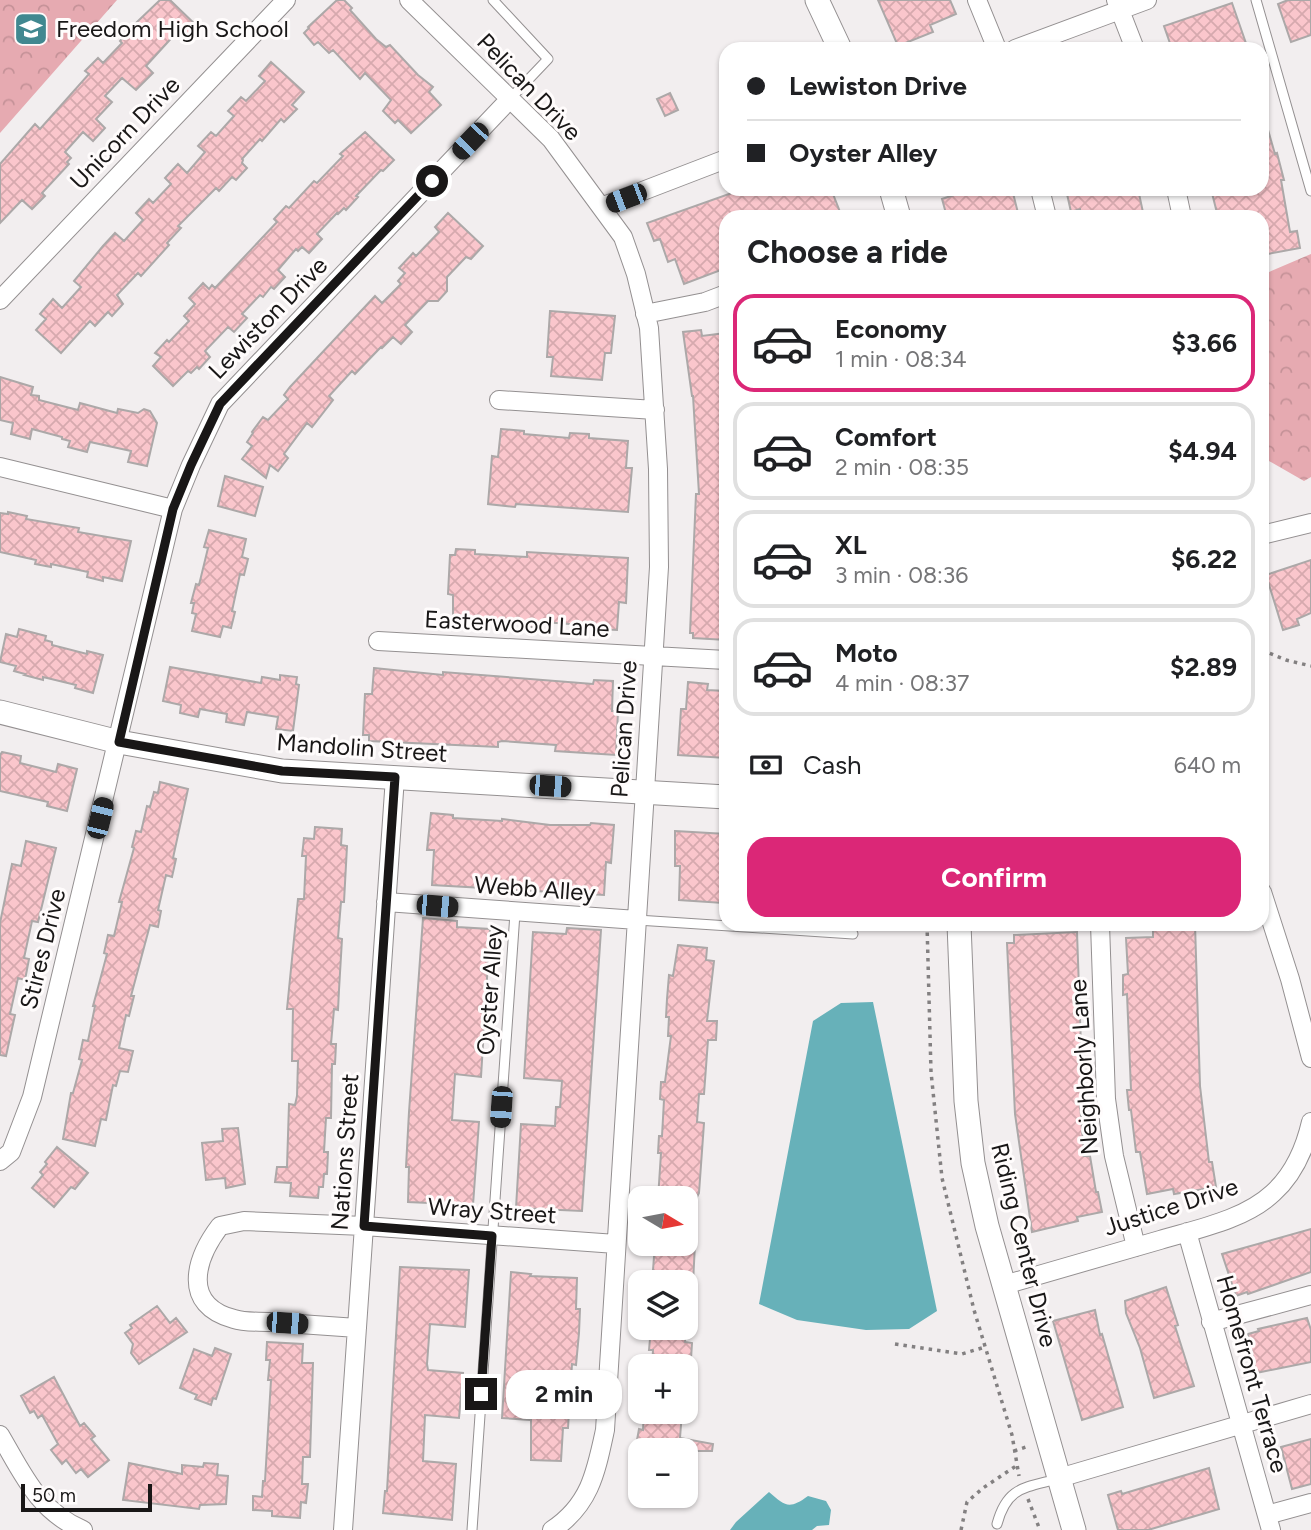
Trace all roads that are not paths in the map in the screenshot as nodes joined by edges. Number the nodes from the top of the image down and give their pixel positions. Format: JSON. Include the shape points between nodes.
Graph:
{"nodes":[{"id":1,"x":286,"y":0,"type":"edge"},
{"id":2,"x":409,"y":0,"type":"edge"},
{"id":3,"x":493,"y":0,"type":"edge"},
{"id":4,"x":817,"y":0,"type":"edge"},
{"id":5,"x":977,"y":0,"type":"edge"},
{"id":6,"x":1147,"y":0,"type":"edge"},
{"id":7,"x":1256,"y":0,"type":"edge"},
{"id":8,"x":1118,"y":5,"type":"edge"},
{"id":9,"x":837,"y":42,"type":"edge"},
{"id":10,"x":994,"y":42,"type":"edge"},
{"id":11,"x":1031,"y":42,"type":"edge"},
{"id":12,"x":1132,"y":42,"type":"edge"},
{"id":13,"x":1268,"y":42,"type":"edge"},
{"id":14,"x":1269,"y":45,"type":"edge"},
{"id":15,"x":509,"y":100,"type":"junction"},
{"id":16,"x":719,"y":162,"type":"edge"},
{"id":17,"x":1311,"y":191,"type":"edge"},
{"id":18,"x":601,"y":207,"type":"junction"},
{"id":19,"x":719,"y":297,"type":"edge"},
{"id":20,"x":0,"y":300,"type":"edge"},
{"id":21,"x":645,"y":314,"type":"junction"},
{"id":22,"x":499,"y":400,"type":"dead end"},
{"id":23,"x":655,"y":410,"type":"junction"},
{"id":24,"x":0,"y":467,"type":"edge"},
{"id":25,"x":173,"y":509,"type":"junction"},
{"id":26,"x":1311,"y":523,"type":"edge"},
{"id":27,"x":1269,"y":533,"type":"edge"},
{"id":28,"x":378,"y":640,"type":"dead end"},
{"id":29,"x":653,"y":656,"type":"junction"},
{"id":30,"x":719,"y":660,"type":"edge"},
{"id":31,"x":0,"y":712,"type":"edge"},
{"id":32,"x":119,"y":742,"type":"junction"},
{"id":33,"x":395,"y":777,"type":"junction"},
{"id":34,"x":645,"y":792,"type":"junction"},
{"id":35,"x":719,"y":797,"type":"edge"},
{"id":36,"x":386,"y":902,"type":"junction"},
{"id":37,"x":515,"y":913,"type":"junction"},
{"id":38,"x":1269,"y":915,"type":"edge"},
{"id":39,"x":638,"y":920,"type":"junction"},
{"id":40,"x":719,"y":925,"type":"edge"},
{"id":41,"x":807,"y":931,"type":"edge"},
{"id":42,"x":959,"y":931,"type":"edge"},
{"id":43,"x":1100,"y":931,"type":"edge"},
{"id":44,"x":853,"y":934,"type":"dead end"},
{"id":45,"x":1311,"y":1058,"type":"edge"},
{"id":46,"x":1311,"y":1122,"type":"edge"},
{"id":47,"x":0,"y":1161,"type":"edge"},
{"id":48,"x":364,"y":1226,"type":"junction"},
{"id":49,"x":1186,"y":1232,"type":"junction"},
{"id":50,"x":492,"y":1236,"type":"junction"},
{"id":51,"x":616,"y":1244,"type":"junction"},
{"id":52,"x":1136,"y":1247,"type":"junction"},
{"id":53,"x":1004,"y":1285,"type":"junction"},
{"id":54,"x":1311,"y":1295,"type":"edge"},
{"id":55,"x":1211,"y":1322,"type":"junction"},
{"id":56,"x":357,"y":1328,"type":"junction"},
{"id":57,"x":1311,"y":1404,"type":"edge"},
{"id":58,"x":1241,"y":1425,"type":"junction"},
{"id":59,"x":0,"y":1435,"type":"edge"},
{"id":60,"x":1059,"y":1478,"type":"junction"},
{"id":61,"x":1311,"y":1503,"type":"edge"},
{"id":62,"x":51,"y":1523,"type":"edge"},
{"id":63,"x":1269,"y":1523,"type":"edge"},
{"id":64,"x":997,"y":1524,"type":"dead end"},
{"id":65,"x":83,"y":1530,"type":"edge"},
{"id":66,"x":344,"y":1530,"type":"edge"},
{"id":67,"x":472,"y":1530,"type":"edge"},
{"id":68,"x":552,"y":1530,"type":"edge"},
{"id":69,"x":1074,"y":1530,"type":"edge"}],
"edges":[{"from":1,"to":20,"type":"street","name":"Unicorn Drive"},
{"from":2,"to":15,"type":"street","name":"Pelican Drive"},
{"from":3,"to":15,"type":"lane","via":[[548,60]]},
{"from":4,"to":9,"type":"street"},
{"from":5,"to":10,"type":"street"},
{"from":6,"to":8,"type":"street"},
{"from":7,"to":13,"type":"lane"},
{"from":8,"to":11,"type":"street"},
{"from":8,"to":12,"type":"street"},
{"from":14,"to":17,"type":"lane"},
{"from":15,"to":18,"type":"street","name":"Pelican Drive","via":[[551,139]]},
{"from":15,"to":25,"type":"street","name":"Lewiston Drive","via":[[220,404]]},
{"from":16,"to":18,"type":"street"},
{"from":18,"to":21,"type":"street","name":"Pelican Drive","via":[[623,237]]},
{"from":19,"to":21,"type":"street"},
{"from":21,"to":23,"type":"street","name":"Pelican Drive"},
{"from":22,"to":23,"type":"street"},
{"from":23,"to":29,"type":"street","name":"Pelican Drive","via":[[659,567]]},
{"from":24,"to":25,"type":"street"},
{"from":25,"to":32,"type":"street","name":"Lewiston Drive"},
{"from":26,"to":27,"type":"street"},
{"from":28,"to":29,"type":"street","name":"Easterwood Lane"},
{"from":29,"to":30,"type":"street","name":"Easterwood Lane"},
{"from":29,"to":34,"type":"street","name":"Pelican Drive"},
{"from":31,"to":32,"type":"street","name":"Mandolin Street"},
{"from":32,"to":33,"type":"street","name":"Mandolin Street","via":[[282,771]]},
{"from":32,"to":47,"type":"street","name":"Stires Drive","via":[[32,1097],[11,1152]]},
{"from":33,"to":34,"type":"street","name":"Mandolin Street"},
{"from":33,"to":36,"type":"street","name":"Nations Street"},
{"from":34,"to":35,"type":"street","name":"Mandolin Street"},
{"from":34,"to":39,"type":"street","name":"Pelican Drive"},
{"from":36,"to":37,"type":"street","name":"Webb Alley"},
{"from":36,"to":48,"type":"street","name":"Nations Street"},
{"from":37,"to":39,"type":"street","name":"Webb Alley"},
{"from":37,"to":50,"type":"lane","name":"Oyster Alley"},
{"from":38,"to":45,"type":"street"},
{"from":39,"to":40,"type":"lane"},
{"from":39,"to":51,"type":"street","name":"Pelican Drive"},
{"from":41,"to":44,"type":"lane"},
{"from":42,"to":53,"type":"street","name":"Riding Center Drive","via":[[973,1163]]},
{"from":43,"to":52,"type":"street","name":"Neighborly Lane","via":[[1106,1099]]},
{"from":46,"to":49,"type":"street","name":"Justice Drive","via":[[1303,1150],[1272,1195],[1231,1218]]},
{"from":48,"to":50,"type":"street","name":"Wray Street"},
{"from":48,"to":56,"type":"street","name":"Nations Street"},
{"from":48,"to":56,"type":"street","name":"Wray Street","via":[[244,1221],[220,1226],[205,1245],[197,1268],[198,1291],[213,1311],[235,1320]]},
{"from":49,"to":52,"type":"street","name":"Justice Drive"},
{"from":49,"to":55,"type":"street","name":"Homefront Terrace"},
{"from":50,"to":51,"type":"street","name":"Wray Street"},
{"from":50,"to":67,"type":"lane","name":"Oyster Alley"},
{"from":51,"to":68,"type":"street","name":"Pelican Drive","via":[[605,1430],[593,1483],[569,1519]]},
{"from":52,"to":53,"type":"street","name":"Justice Drive"},
{"from":53,"to":60,"type":"street","name":"Riding Center Drive"},
{"from":54,"to":55,"type":"street"},
{"from":55,"to":58,"type":"street","name":"Homefront Terrace"},
{"from":56,"to":66,"type":"street","name":"Nations Street"},
{"from":57,"to":58,"type":"street"},
{"from":58,"to":60,"type":"street"},
{"from":58,"to":63,"type":"street","name":"Homefront Terrace"},
{"from":59,"to":62,"type":"street"},
{"from":60,"to":64,"type":"lane","via":[[1016,1490],[1004,1503]]},
{"from":60,"to":69,"type":"street","name":"Riding Center Drive"},
{"from":61,"to":63,"type":"street"},
{"from":62,"to":65,"type":"street"}]}
